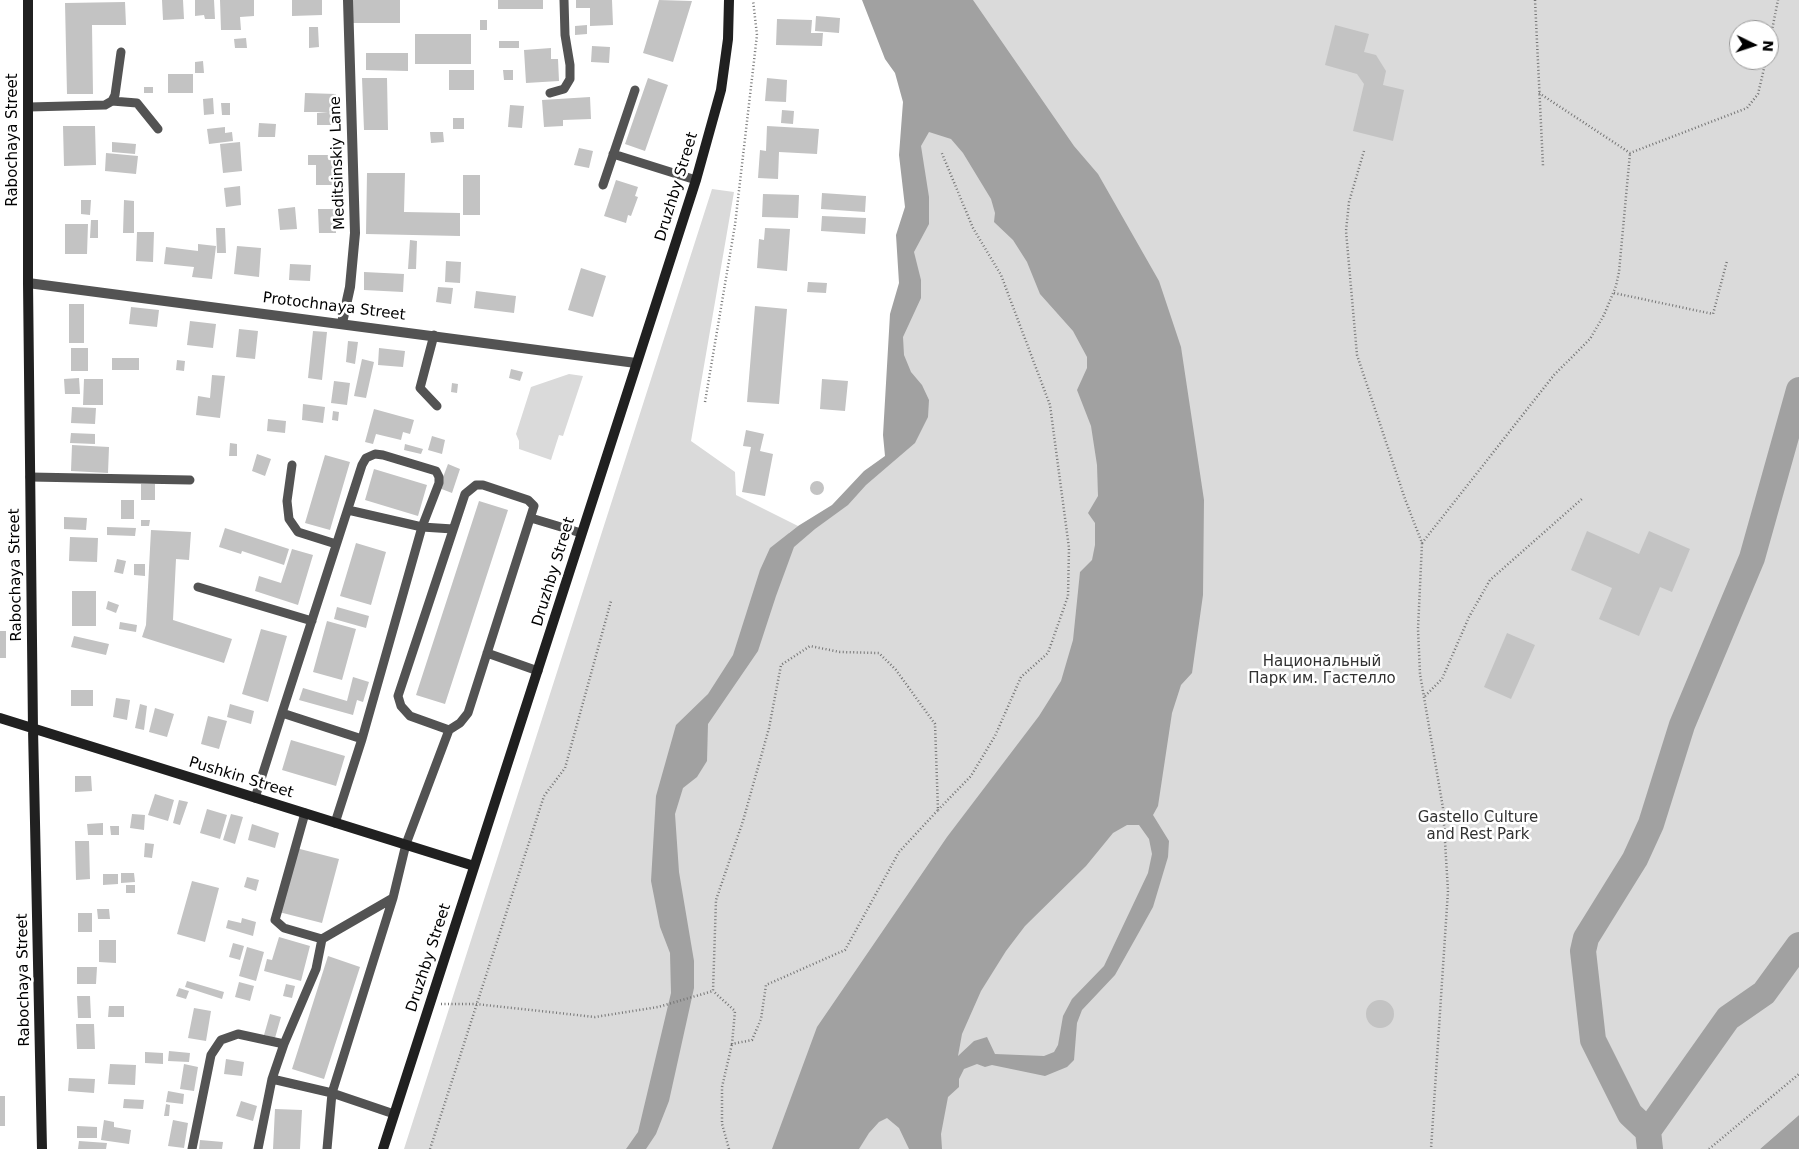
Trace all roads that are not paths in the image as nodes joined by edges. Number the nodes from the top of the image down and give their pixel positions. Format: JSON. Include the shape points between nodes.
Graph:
{"nodes":[{"id":1,"x":28,"y":0,"type":"edge"},
{"id":2,"x":348,"y":0,"type":"edge"},
{"id":3,"x":564,"y":0,"type":"edge"},
{"id":4,"x":729,"y":0,"type":"edge"},
{"id":5,"x":120,"y":52,"type":"dead end"},
{"id":6,"x":635,"y":90,"type":"dead end"},
{"id":7,"x":550,"y":93,"type":"dead end"},
{"id":8,"x":112,"y":101,"type":"junction"},
{"id":9,"x":29,"y":107,"type":"junction"},
{"id":10,"x":158,"y":129,"type":"dead end"},
{"id":11,"x":613,"y":154,"type":"junction"},
{"id":12,"x":696,"y":180,"type":"junction"},
{"id":13,"x":603,"y":185,"type":"dead end"},
{"id":14,"x":28,"y":283,"type":"junction"},
{"id":15,"x":342,"y":323,"type":"junction"},
{"id":16,"x":434,"y":335,"type":"junction"},
{"id":17,"x":636,"y":363,"type":"junction"},
{"id":18,"x":437,"y":406,"type":"dead end"},
{"id":19,"x":292,"y":465,"type":"dead end"},
{"id":20,"x":30,"y":477,"type":"junction"},
{"id":21,"x":190,"y":480,"type":"dead end"},
{"id":22,"x":348,"y":510,"type":"junction"},
{"id":23,"x":531,"y":518,"type":"junction"},
{"id":24,"x":422,"y":527,"type":"junction"},
{"id":25,"x":453,"y":530,"type":"junction"},
{"id":26,"x":582,"y":533,"type":"junction"},
{"id":27,"x":336,"y":544,"type":"junction"},
{"id":28,"x":198,"y":587,"type":"dead end"},
{"id":29,"x":312,"y":621,"type":"junction"},
{"id":30,"x":487,"y":654,"type":"junction"},
{"id":31,"x":538,"y":671,"type":"junction"},
{"id":32,"x":282,"y":713,"type":"junction"},
{"id":33,"x":0,"y":718,"type":"edge"},
{"id":34,"x":33,"y":729,"type":"junction"},
{"id":35,"x":449,"y":730,"type":"junction"},
{"id":36,"x":362,"y":739,"type":"junction"},
{"id":37,"x":255,"y":798,"type":"junction"},
{"id":38,"x":305,"y":813,"type":"junction"},
{"id":39,"x":335,"y":823,"type":"junction"},
{"id":40,"x":406,"y":844,"type":"junction"},
{"id":41,"x":474,"y":866,"type":"junction"},
{"id":42,"x":393,"y":898,"type":"junction"},
{"id":43,"x":322,"y":939,"type":"junction"},
{"id":44,"x":284,"y":1044,"type":"junction"},
{"id":45,"x":272,"y":1079,"type":"junction"},
{"id":46,"x":332,"y":1093,"type":"junction"},
{"id":47,"x":394,"y":1114,"type":"junction"},
{"id":48,"x":42,"y":1149,"type":"edge"},
{"id":49,"x":192,"y":1149,"type":"edge"},
{"id":50,"x":258,"y":1149,"type":"edge"},
{"id":51,"x":327,"y":1149,"type":"edge"},
{"id":52,"x":383,"y":1149,"type":"edge"}],
"edges":[{"from":1,"to":9,"type":"main road","name":"Rabochaya Street"},
{"from":2,"to":15,"type":"street","name":"Meditsinskiy Lane","via":[[355,233],[350,287]]},
{"from":3,"to":7,"type":"lane","via":[[570,79],[564,89]]},
{"from":4,"to":12,"type":"main road","name":"Druzhby Street","via":[[721,90]]},
{"from":5,"to":8,"type":"lane"},
{"from":6,"to":11,"type":"lane"},
{"from":8,"to":9,"type":"lane","via":[[99,107]]},
{"from":8,"to":10,"type":"lane","via":[[137,103]]},
{"from":9,"to":14,"type":"main road","name":"Rabochaya Street"},
{"from":11,"to":12,"type":"lane"},
{"from":11,"to":13,"type":"lane"},
{"from":12,"to":17,"type":"main road","name":"Druzhby Street"},
{"from":14,"to":15,"type":"street","name":"Protochnaya Street"},
{"from":14,"to":20,"type":"main road","name":"Rabochaya Street"},
{"from":15,"to":16,"type":"street","name":"Protochnaya Street"},
{"from":16,"to":17,"type":"street","name":"Protochnaya Street"},
{"from":16,"to":18,"type":"lane","via":[[420,388]]},
{"from":17,"to":26,"type":"main road","name":"Druzhby Street"},
{"from":19,"to":27,"type":"lane","via":[[287,501],[289,519],[298,532]]},
{"from":20,"to":21,"type":"lane"},
{"from":20,"to":34,"type":"main road","name":"Rabochaya Street"},
{"from":22,"to":24,"type":"lane"},
{"from":22,"to":24,"type":"lane","via":[[366,458],[383,454],[436,471],[439,483]]},
{"from":22,"to":27,"type":"lane"},
{"from":23,"to":25,"type":"lane","via":[[534,506],[528,500],[476,485],[465,494]]},
{"from":23,"to":26,"type":"lane"},
{"from":23,"to":30,"type":"lane"},
{"from":24,"to":25,"type":"lane"},
{"from":24,"to":36,"type":"lane"},
{"from":25,"to":35,"type":"lane","via":[[398,696],[401,706],[410,716]]},
{"from":26,"to":31,"type":"main road","name":"Druzhby Street"},
{"from":27,"to":29,"type":"lane"},
{"from":28,"to":29,"type":"lane"},
{"from":29,"to":32,"type":"lane"},
{"from":30,"to":31,"type":"lane"},
{"from":30,"to":35,"type":"lane","via":[[468,713]]},
{"from":31,"to":41,"type":"main road","name":"Druzhby Street"},
{"from":32,"to":36,"type":"lane"},
{"from":32,"to":37,"type":"lane"},
{"from":33,"to":34,"type":"main road","name":"Pushkin Street"},
{"from":34,"to":37,"type":"main road","name":"Pushkin Street"},
{"from":34,"to":48,"type":"main road","name":"Rabochaya Street"},
{"from":35,"to":40,"type":"lane"},
{"from":36,"to":39,"type":"lane"},
{"from":37,"to":38,"type":"main road","name":"Pushkin Street"},
{"from":38,"to":39,"type":"main road","name":"Pushkin Street"},
{"from":38,"to":43,"type":"lane","via":[[275,920],[284,928]]},
{"from":39,"to":40,"type":"main road","name":"Pushkin Street"},
{"from":40,"to":41,"type":"main road","name":"Pushkin Street"},
{"from":40,"to":42,"type":"lane"},
{"from":41,"to":47,"type":"main road","name":"Druzhby Street"},
{"from":42,"to":43,"type":"lane"},
{"from":42,"to":46,"type":"lane"},
{"from":43,"to":44,"type":"lane","via":[[316,969]]},
{"from":44,"to":45,"type":"lane"},
{"from":44,"to":49,"type":"lane","via":[[238,1034],[221,1040],[211,1055]]},
{"from":45,"to":46,"type":"lane"},
{"from":45,"to":50,"type":"lane"},
{"from":46,"to":47,"type":"lane"},
{"from":46,"to":51,"type":"lane"},
{"from":47,"to":52,"type":"main road","name":"Druzhby Street"}]}
